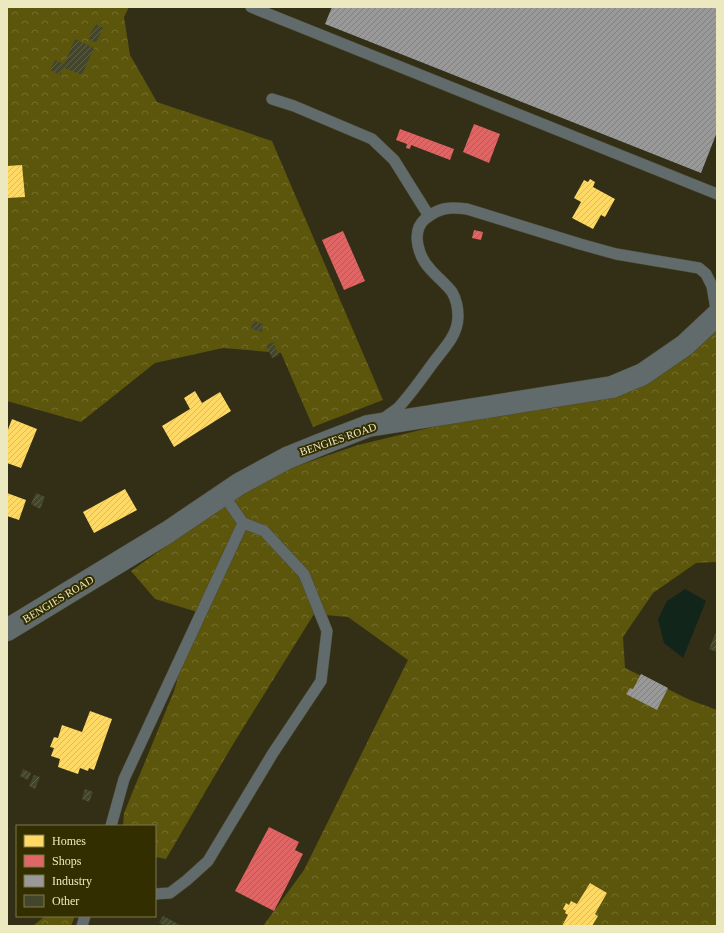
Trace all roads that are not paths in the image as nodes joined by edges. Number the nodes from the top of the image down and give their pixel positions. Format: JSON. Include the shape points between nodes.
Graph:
{"nodes":[{"id":1,"x":251,"y":7,"type":"edge"},
{"id":2,"x":272,"y":99,"type":"dead end"},
{"id":3,"x":717,"y":194,"type":"edge"},
{"id":4,"x":429,"y":216,"type":"junction"},
{"id":5,"x":717,"y":315,"type":"edge"},
{"id":6,"x":368,"y":426,"type":"junction"},
{"id":7,"x":223,"y":494,"type":"junction"},
{"id":8,"x":243,"y":523,"type":"junction"},
{"id":9,"x":7,"y":630,"type":"edge"},
{"id":10,"x":111,"y":825,"type":"edge"},
{"id":11,"x":156,"y":894,"type":"edge"}],
"edges":[{"from":1,"to":3,"type":"lane"},
{"from":2,"to":4,"type":"lane","via":[[372,139],[394,160]]},
{"from":4,"to":5,"type":"lane","via":[[438,210],[451,207],[468,209],[616,254],[699,268],[706,274],[712,286]]},
{"from":4,"to":6,"type":"lane","via":[[421,222],[417,242],[422,258],[452,293],[457,304],[457,326],[451,339],[408,397],[396,410]]},
{"from":5,"to":6,"type":"street","name":"BENGIES ROAD","via":[[684,345],[642,374],[612,387]]},
{"from":6,"to":7,"type":"street","name":"BENGIES ROAD","via":[[287,458]]},
{"from":7,"to":8,"type":"lane"},
{"from":7,"to":9,"type":"street","name":"BENGIES ROAD","via":[[168,532]]},
{"from":8,"to":10,"type":"lane","via":[[124,780]]},
{"from":8,"to":11,"type":"lane","via":[[264,531],[304,574],[327,631],[321,681],[208,861],[170,893]]}]}
